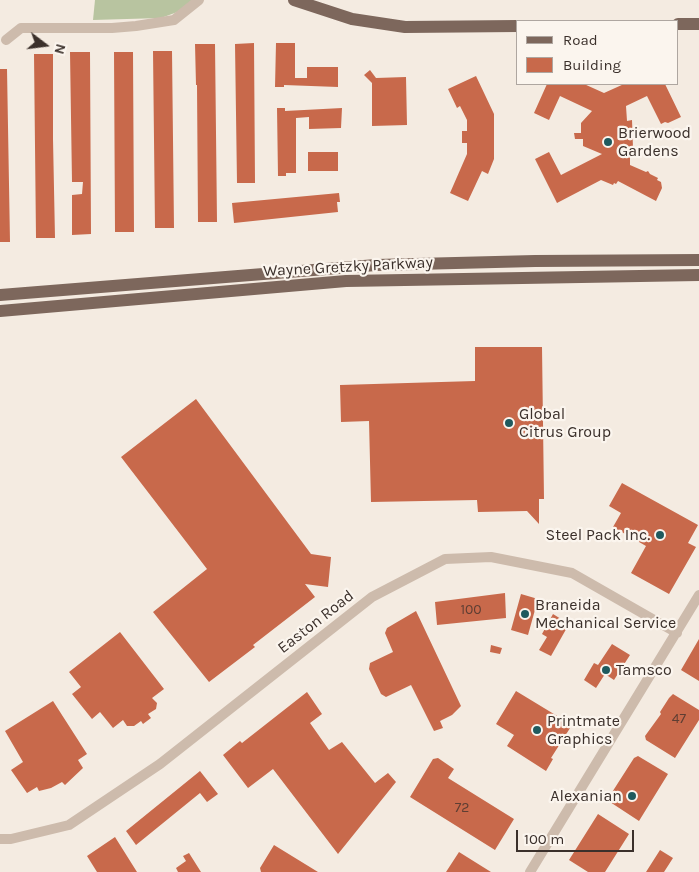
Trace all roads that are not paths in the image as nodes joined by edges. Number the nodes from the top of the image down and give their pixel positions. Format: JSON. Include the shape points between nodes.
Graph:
{"nodes":[{"id":1,"x":199,"y":0,"type":"edge"},
{"id":2,"x":294,"y":0,"type":"edge"},
{"id":3,"x":679,"y":24,"type":"edge"},
{"id":4,"x":699,"y":24,"type":"edge"},
{"id":5,"x":516,"y":26,"type":"edge"},
{"id":6,"x":6,"y":40,"type":"dead end"},
{"id":7,"x":699,"y":260,"type":"edge"},
{"id":8,"x":699,"y":276,"type":"edge"},
{"id":9,"x":0,"y":296,"type":"edge"},
{"id":10,"x":0,"y":311,"type":"edge"},
{"id":11,"x":699,"y":595,"type":"edge"},
{"id":12,"x":677,"y":633,"type":"junction"},
{"id":13,"x":0,"y":839,"type":"edge"},
{"id":14,"x":530,"y":872,"type":"edge"}],
"edges":[{"from":1,"to":6,"type":"street","via":[[174,20],[112,28],[21,28]]},
{"from":2,"to":5,"type":"main road","via":[[352,19],[405,27]]},
{"from":3,"to":4,"type":"main road"},
{"from":7,"to":9,"type":"main road","name":"Wayne Gretzky Parkway","via":[[376,265]]},
{"from":8,"to":10,"type":"main road","name":"Wayne Gretzky Parkway","via":[[346,281]]},
{"from":11,"to":12,"type":"street"},
{"from":12,"to":13,"type":"street","name":"Easton Road","via":[[572,573],[491,557],[445,559],[372,597],[160,764],[69,825]]},
{"from":12,"to":14,"type":"street"}]}
